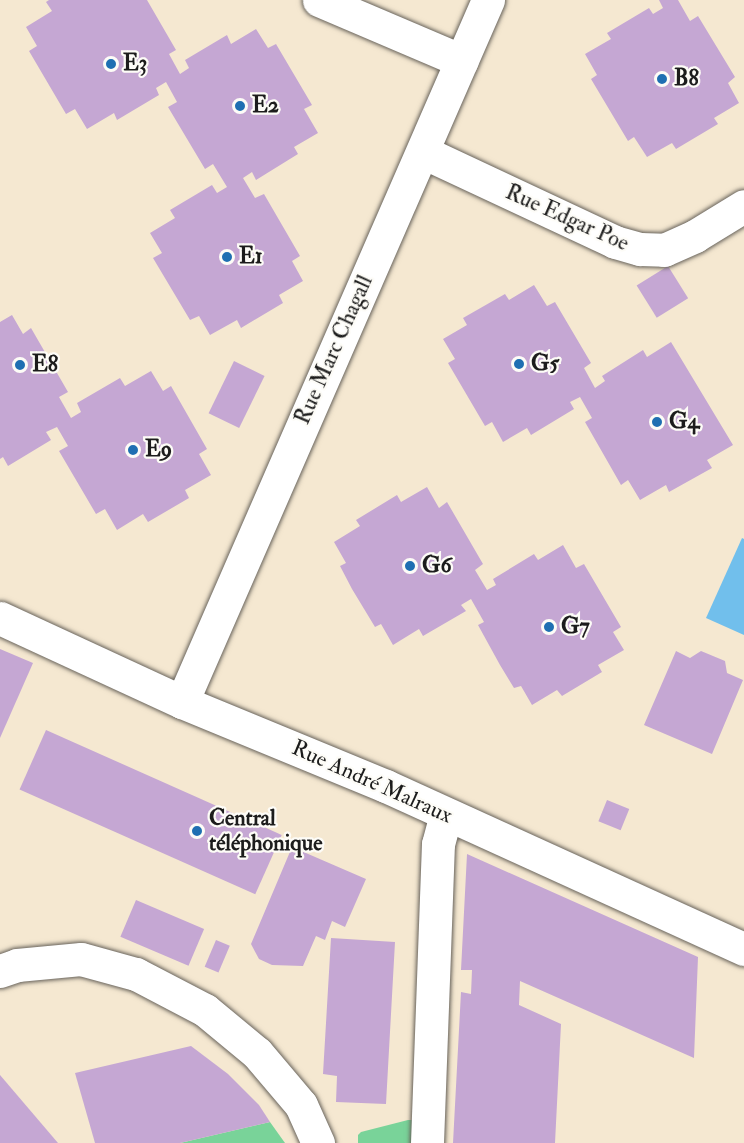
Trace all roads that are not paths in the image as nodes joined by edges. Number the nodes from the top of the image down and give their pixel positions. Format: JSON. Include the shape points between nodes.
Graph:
{"nodes":[{"id":1,"x":319,"y":0,"type":"edge"},
{"id":2,"x":488,"y":0,"type":"edge"},
{"id":3,"x":462,"y":61,"type":"junction"},
{"id":4,"x":423,"y":152,"type":"junction"},
{"id":5,"x":744,"y":206,"type":"edge"},
{"id":6,"x":0,"y":618,"type":"edge"},
{"id":7,"x":182,"y":702,"type":"junction"},
{"id":8,"x":447,"y":815,"type":"junction"},
{"id":9,"x":744,"y":949,"type":"edge"},
{"id":10,"x":0,"y":971,"type":"edge"},
{"id":11,"x":318,"y":1143,"type":"edge"},
{"id":12,"x":428,"y":1143,"type":"edge"}],
"edges":[{"from":1,"to":3,"type":"street"},
{"from":2,"to":3,"type":"street","name":"Rue Marc Chagall"},
{"from":3,"to":4,"type":"street","name":"Rue Marc Chagall"},
{"from":4,"to":5,"type":"street","name":"Rue Edgar Poe","via":[[615,242],[640,249],[664,250]]},
{"from":4,"to":7,"type":"street","name":"Rue Marc Chagall","via":[[310,402]]},
{"from":6,"to":7,"type":"street","name":"Rue André Malraux"},
{"from":7,"to":8,"type":"street","name":"Rue André Malraux"},
{"from":8,"to":9,"type":"street","name":"Rue André Malraux"},
{"from":8,"to":12,"type":"street","via":[[438,844]]},
{"from":10,"to":11,"type":"street","via":[[16,965],[81,959],[136,974],[205,1010],[257,1053],[294,1096]]}]}
